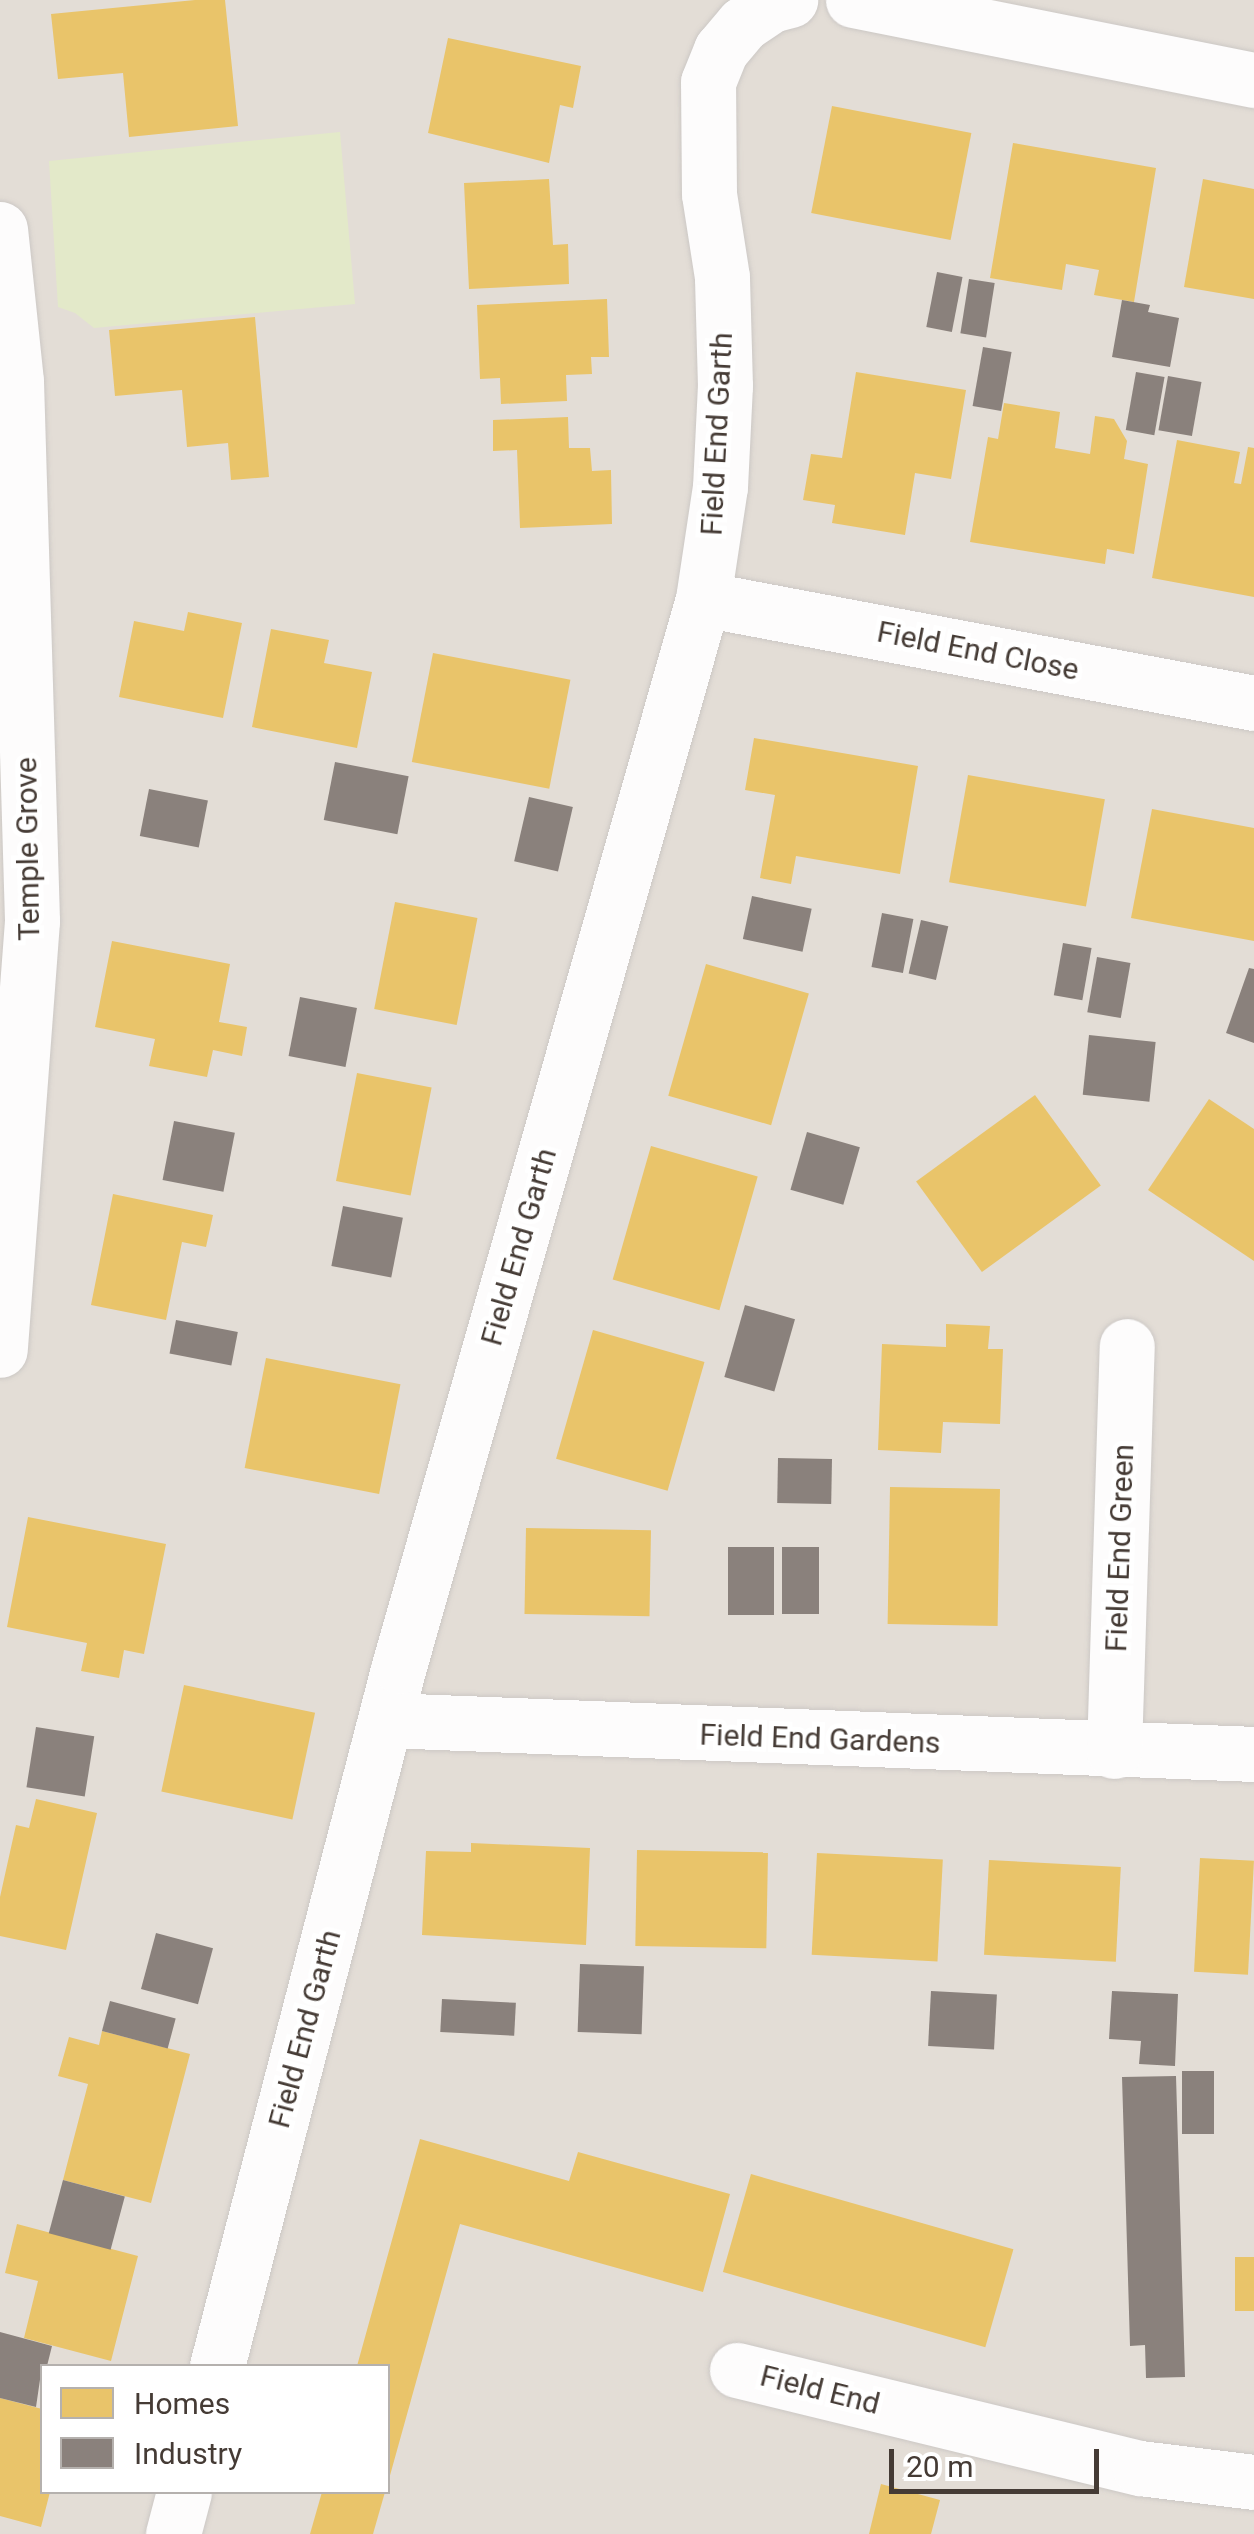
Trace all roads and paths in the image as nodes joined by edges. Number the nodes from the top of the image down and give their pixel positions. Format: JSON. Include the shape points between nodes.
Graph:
{"nodes":[{"id":1,"x":790,"y":0,"type":"edge"},
{"id":2,"x":853,"y":0,"type":"edge"},
{"id":3,"x":1254,"y":80,"type":"edge"},
{"id":4,"x":0,"y":229,"type":"edge"},
{"id":5,"x":703,"y":599,"type":"junction"},
{"id":6,"x":1254,"y":704,"type":"edge"},
{"id":7,"x":1,"y":1327,"type":"edge"},
{"id":8,"x":1127,"y":1346,"type":"dead end"},
{"id":9,"x":386,"y":1720,"type":"junction"},
{"id":10,"x":1114,"y":1751,"type":"junction"},
{"id":11,"x":1254,"y":1754,"type":"edge"},
{"id":12,"x":218,"y":2364,"type":"edge"},
{"id":13,"x":737,"y":2370,"type":"dead end"},
{"id":14,"x":1254,"y":2482,"type":"edge"},
{"id":15,"x":183,"y":2494,"type":"edge"},
{"id":16,"x":173,"y":2534,"type":"edge"}],
"edges":[{"from":1,"to":5,"type":"street","name":"Field End Garth","via":[[742,24],[708,82],[709,194],[722,277],[725,386],[720,488]]},
{"from":2,"to":3,"type":"street"},
{"from":4,"to":7,"type":"street","name":"Temple Grove","via":[[16,380],[32,921]]},
{"from":5,"to":6,"type":"street","name":"Field End Close"},
{"from":5,"to":9,"type":"street","name":"Field End Garth"},
{"from":8,"to":10,"type":"street","name":"Field End Green"},
{"from":9,"to":10,"type":"street","name":"Field End Gardens"},
{"from":9,"to":12,"type":"street","name":"Field End Garth"},
{"from":10,"to":11,"type":"street","name":"Field End Gardens"},
{"from":13,"to":14,"type":"street","name":"Field End","via":[[1140,2468]]},
{"from":15,"to":16,"type":"street"}]}
